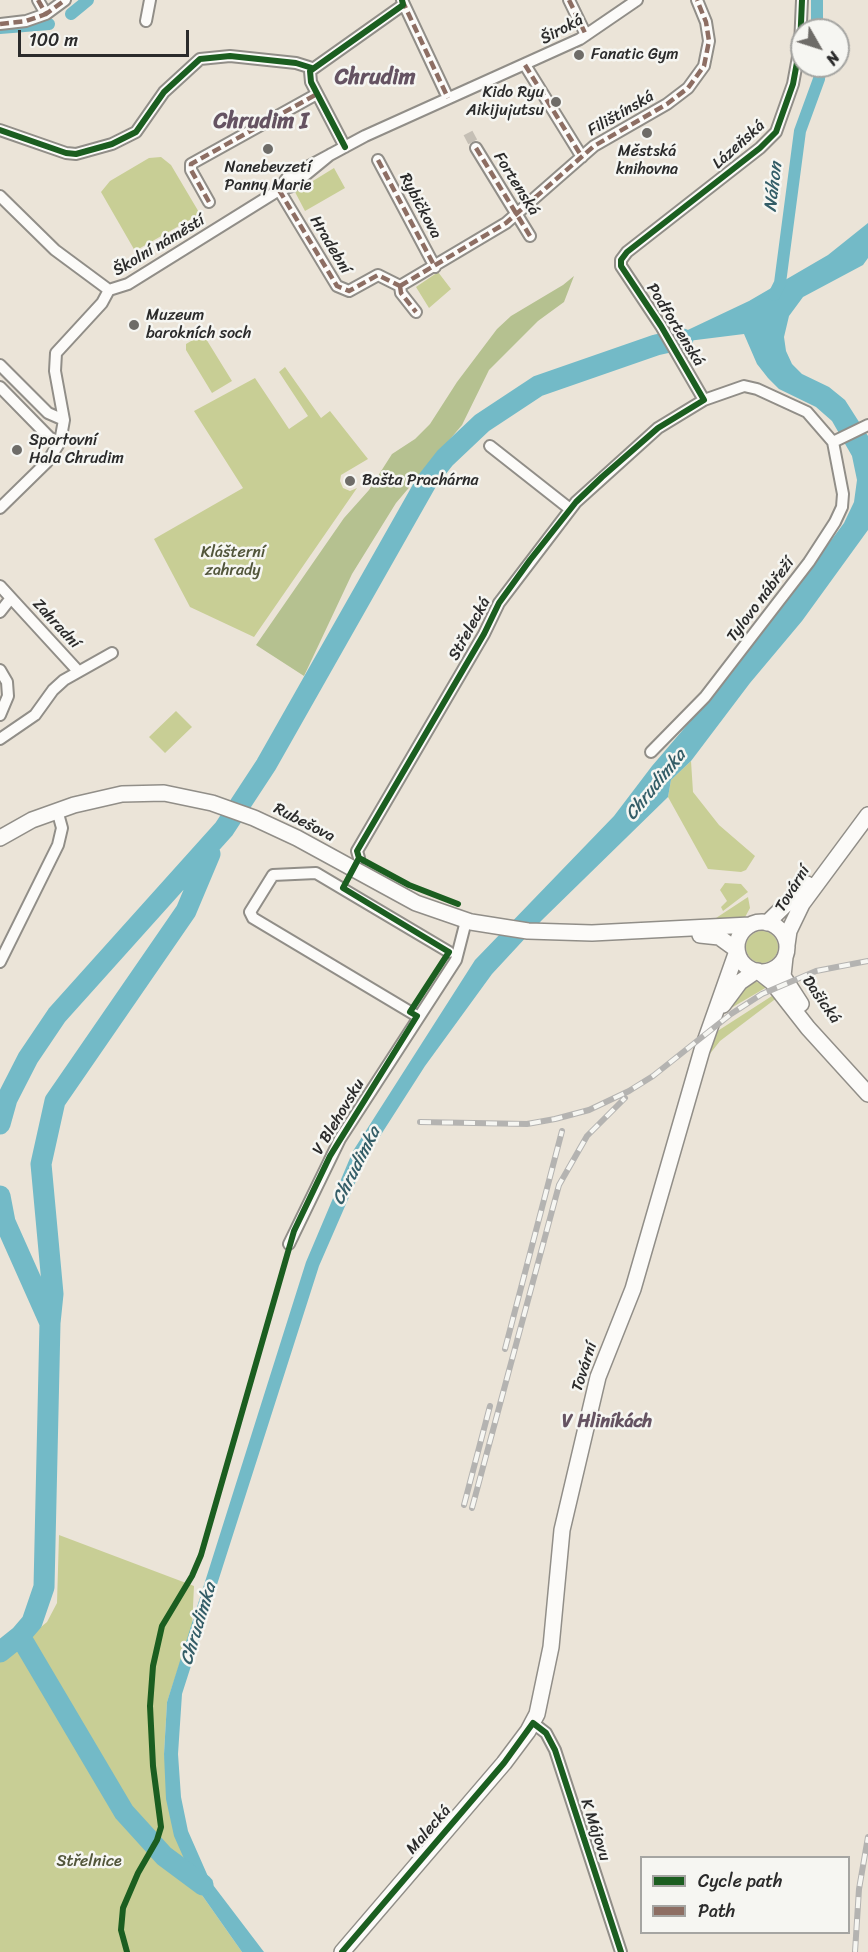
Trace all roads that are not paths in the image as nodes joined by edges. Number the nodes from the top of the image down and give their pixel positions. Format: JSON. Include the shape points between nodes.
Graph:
{"nodes":[{"id":1,"x":38,"y":0,"type":"edge"},
{"id":2,"x":65,"y":0,"type":"edge"},
{"id":3,"x":150,"y":0,"type":"edge"},
{"id":4,"x":569,"y":0,"type":"edge"},
{"id":5,"x":637,"y":0,"type":"edge"},
{"id":6,"x":697,"y":0,"type":"edge"},
{"id":7,"x":802,"y":0,"type":"edge"},
{"id":8,"x":402,"y":3,"type":"edge"},
{"id":9,"x":42,"y":16,"type":"junction"},
{"id":10,"x":146,"y":21,"type":"dead end"},
{"id":11,"x":0,"y":24,"type":"edge"},
{"id":12,"x":586,"y":35,"type":"junction"},
{"id":13,"x":527,"y":64,"type":"junction"},
{"id":14,"x":312,"y":68,"type":"junction"},
{"id":15,"x":317,"y":94,"type":"junction"},
{"id":16,"x":448,"y":98,"type":"junction"},
{"id":17,"x":0,"y":130,"type":"edge"},
{"id":18,"x":345,"y":147,"type":"junction"},
{"id":19,"x":476,"y":148,"type":"tunnel mouth"},
{"id":20,"x":582,"y":157,"type":"junction"},
{"id":21,"x":378,"y":160,"type":"dead end"},
{"id":22,"x":279,"y":190,"type":"junction"},
{"id":23,"x":0,"y":196,"type":"edge"},
{"id":24,"x":209,"y":202,"type":"dead end"},
{"id":25,"x":517,"y":214,"type":"junction"},
{"id":26,"x":530,"y":236,"type":"dead end"},
{"id":27,"x":621,"y":266,"type":"joint"},
{"id":28,"x":435,"y":267,"type":"junction"},
{"id":29,"x":400,"y":286,"type":"junction"},
{"id":30,"x":109,"y":290,"type":"junction"},
{"id":31,"x":416,"y":312,"type":"dead end"},
{"id":32,"x":0,"y":364,"type":"edge"},
{"id":33,"x":0,"y":387,"type":"edge"},
{"id":34,"x":757,"y":389,"type":"joint"},
{"id":35,"x":704,"y":400,"type":"junction"},
{"id":36,"x":64,"y":420,"type":"junction"},
{"id":37,"x":867,"y":425,"type":"edge"},
{"id":38,"x":837,"y":441,"type":"junction"},
{"id":39,"x":60,"y":442,"type":"junction"},
{"id":40,"x":490,"y":446,"type":"dead end"},
{"id":41,"x":0,"y":508,"type":"edge"},
{"id":42,"x":570,"y":509,"type":"junction"},
{"id":43,"x":0,"y":586,"type":"edge"},
{"id":44,"x":11,"y":598,"type":"junction"},
{"id":45,"x":0,"y":612,"type":"edge"},
{"id":46,"x":112,"y":653,"type":"dead end"},
{"id":47,"x":0,"y":670,"type":"edge"},
{"id":48,"x":78,"y":671,"type":"junction"},
{"id":49,"x":0,"y":715,"type":"edge"},
{"id":50,"x":0,"y":739,"type":"edge"},
{"id":51,"x":651,"y":752,"type":"dead end"},
{"id":52,"x":58,"y":815,"type":"junction"},
{"id":53,"x":868,"y":815,"type":"edge"},
{"id":54,"x":0,"y":838,"type":"edge"},
{"id":55,"x":0,"y":849,"type":"edge"},
{"id":56,"x":837,"y":855,"type":"junction"},
{"id":57,"x":359,"y":858,"type":"dead end"},
{"id":58,"x":767,"y":922,"type":"junction"},
{"id":59,"x":465,"y":925,"type":"junction"},
{"id":60,"x":750,"y":925,"type":"junction"},
{"id":61,"x":543,"y":936,"type":"junction"},
{"id":62,"x":737,"y":951,"type":"junction"},
{"id":63,"x":786,"y":951,"type":"junction"},
{"id":64,"x":449,"y":952,"type":"dead end"},
{"id":65,"x":0,"y":962,"type":"edge"},
{"id":66,"x":757,"y":971,"type":"junction"},
{"id":67,"x":417,"y":1016,"type":"junction"},
{"id":68,"x":708,"y":1031,"type":"junction"},
{"id":69,"x":840,"y":1061,"type":"junction"},
{"id":70,"x":868,"y":1094,"type":"edge"},
{"id":71,"x":289,"y":1244,"type":"dead end"},
{"id":72,"x":533,"y":1723,"type":"junction"},
{"id":73,"x":342,"y":1952,"type":"edge"},
{"id":74,"x":621,"y":1952,"type":"edge"}],
"edges":[{"from":1,"to":9,"type":"street"},
{"from":2,"to":9,"type":"street"},
{"from":3,"to":10,"type":"street"},
{"from":4,"to":12,"type":"street"},
{"from":5,"to":12,"type":"street","name":"Široká"},
{"from":6,"to":20,"type":"street","name":"Filištínská","via":[[709,41],[704,66],[694,81],[667,104]]},
{"from":7,"to":27,"type":"street","name":"Lázeňská","via":[[800,46],[789,102],[780,125],[760,148],[627,252]]},
{"from":8,"to":14,"type":"street"},
{"from":8,"to":16,"type":"street"},
{"from":9,"to":11,"type":"street"},
{"from":12,"to":13,"type":"street","name":"Široká"},
{"from":13,"to":16,"type":"street","name":"Široká"},
{"from":13,"to":20,"type":"street"},
{"from":14,"to":15,"type":"street","via":[[310,78]]},
{"from":14,"to":17,"type":"street","via":[[296,63],[206,57],[187,68],[141,126],[116,143],[76,154]]},
{"from":15,"to":18,"type":"street"},
{"from":15,"to":24,"type":"street","via":[[191,164]]},
{"from":16,"to":18,"type":"street","name":"Školní náměstí"},
{"from":18,"to":22,"type":"street","name":"Školní náměstí"},
{"from":19,"to":25,"type":"street","name":"Fortenská"},
{"from":20,"to":25,"type":"street","name":"Filištínská"},
{"from":21,"to":28,"type":"street","name":"Rybičkova"},
{"from":22,"to":29,"type":"street","name":"Hradební","via":[[337,286],[350,291],[378,275]]},
{"from":22,"to":30,"type":"street","name":"Školní náměstí","via":[[128,284]]},
{"from":23,"to":30,"type":"street","via":[[55,250]]},
{"from":25,"to":26,"type":"street","name":"Fortenská"},
{"from":25,"to":28,"type":"street","name":"Filištínská"},
{"from":27,"to":35,"type":"street","name":"Podfortenská"},
{"from":28,"to":29,"type":"street","name":"Filištínská"},
{"from":29,"to":31,"type":"street"},
{"from":30,"to":36,"type":"street","name":"Školní náměstí","via":[[102,303],[56,353],[55,371]]},
{"from":32,"to":36,"type":"street","via":[[48,413]]},
{"from":33,"to":39,"type":"street","via":[[50,438]]},
{"from":34,"to":35,"type":"street","name":"Střelecká","via":[[744,386]]},
{"from":34,"to":38,"type":"street","name":"Tylovo nábřeží","via":[[810,414]]},
{"from":35,"to":42,"type":"street","name":"Střelecká","via":[[658,429]]},
{"from":36,"to":39,"type":"street","name":"Školní náměstí"},
{"from":37,"to":38,"type":"street"},
{"from":38,"to":51,"type":"street","name":"Tylovo nábřeží","via":[[843,494],[835,522],[705,697]]},
{"from":39,"to":41,"type":"street","via":[[47,462]]},
{"from":40,"to":42,"type":"street"},
{"from":42,"to":57,"type":"street","name":"Střelecká","via":[[499,603],[357,851]]},
{"from":43,"to":44,"type":"street","name":"Zahradní"},
{"from":44,"to":45,"type":"street","name":"Zahradní"},
{"from":44,"to":48,"type":"street","name":"Zahradní"},
{"from":46,"to":48,"type":"street"},
{"from":47,"to":49,"type":"street","via":[[7,682],[8,696]]},
{"from":48,"to":50,"type":"street","via":[[53,690],[31,718]]},
{"from":52,"to":54,"type":"street"},
{"from":52,"to":55,"type":"street"},
{"from":52,"to":59,"type":"street","name":"Rubešova","via":[[148,802],[210,807],[261,826],[417,914]]},
{"from":52,"to":65,"type":"street","via":[[62,832],[58,845]]},
{"from":53,"to":56,"type":"street","name":"Tovární"},
{"from":56,"to":58,"type":"street","name":"Tovární"},
{"from":56,"to":63,"type":"street","name":"Tovární","via":[[796,914]]},
{"from":58,"to":60,"type":"street"},
{"from":58,"to":63,"type":"street","via":[[780,930]]},
{"from":59,"to":61,"type":"street","name":"Rubešova"},
{"from":59,"to":67,"type":"street","name":"V Blehovsku","via":[[456,960]]},
{"from":60,"to":61,"type":"street","name":"Rubešova"},
{"from":60,"to":62,"type":"street","via":[[740,936]]},
{"from":61,"to":62,"type":"street","name":"Rubešova","via":[[596,941],[713,935]]},
{"from":62,"to":66,"type":"street","via":[[744,964]]},
{"from":62,"to":68,"type":"street","name":"Tovární"},
{"from":63,"to":66,"type":"street","via":[[774,969]]},
{"from":63,"to":69,"type":"street","name":"Dašická","via":[[782,968],[785,980]]},
{"from":64,"to":67,"type":"street","via":[[316,873],[273,875],[250,912],[253,918]]},
{"from":66,"to":68,"type":"street","name":"Tovární","via":[[740,982]]},
{"from":66,"to":69,"type":"street","name":"Dašická","via":[[772,982]]},
{"from":67,"to":71,"type":"street","name":"V Blehovsku","via":[[335,1148]]},
{"from":68,"to":72,"type":"street","name":"Tovární","via":[[633,1289],[598,1377],[562,1530],[549,1666]]},
{"from":69,"to":70,"type":"street","name":"Dašická"},
{"from":72,"to":73,"type":"street","name":"Malecká","via":[[504,1763]]},
{"from":72,"to":74,"type":"street","name":"K Májovu","via":[[546,1734],[555,1750]]}]}
